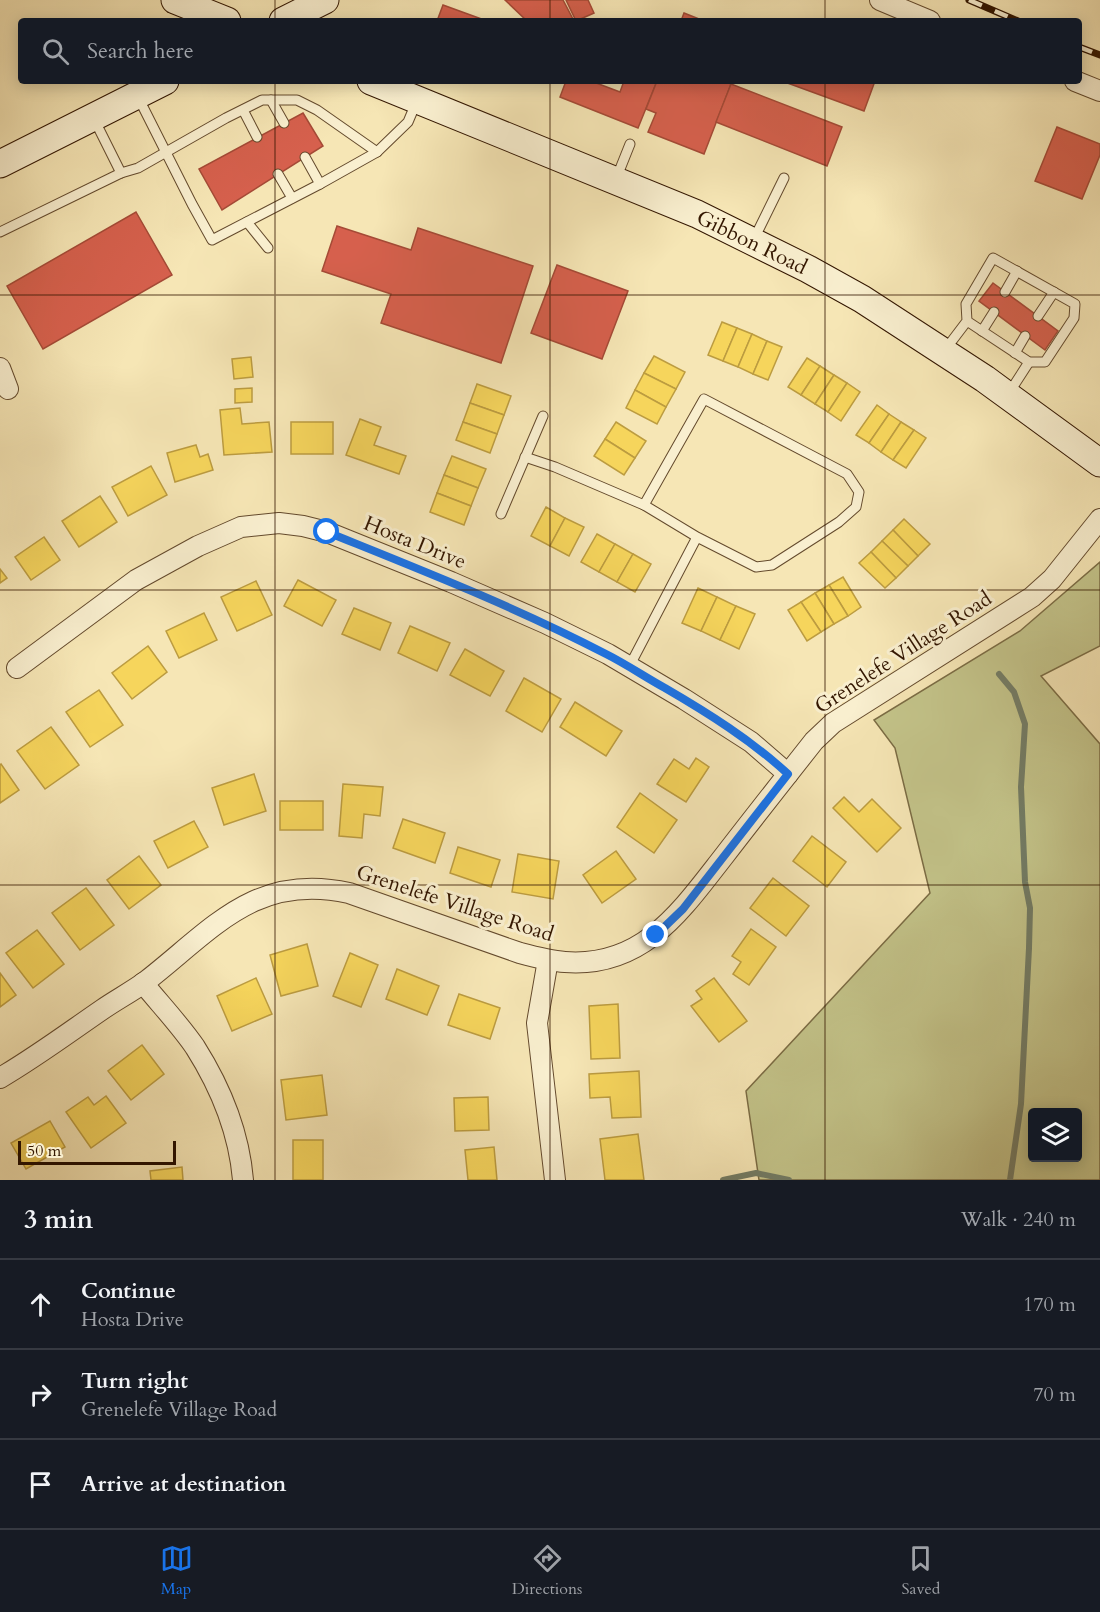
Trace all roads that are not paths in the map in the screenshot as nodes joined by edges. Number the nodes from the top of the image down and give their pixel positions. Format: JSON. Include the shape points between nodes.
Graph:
{"nodes":[{"id":1,"x":175,"y":0,"type":"edge"},
{"id":2,"x":325,"y":0,"type":"edge"},
{"id":3,"x":880,"y":0,"type":"edge"},
{"id":4,"x":220,"y":18,"type":"edge"},
{"id":5,"x":289,"y":18,"type":"edge"},
{"id":6,"x":923,"y":18,"type":"edge"},
{"id":7,"x":159,"y":84,"type":"edge"},
{"id":8,"x":378,"y":84,"type":"edge"},
{"id":9,"x":1082,"y":84,"type":"edge"},
{"id":10,"x":1100,"y":91,"type":"edge"},
{"id":11,"x":137,"y":95,"type":"junction"},
{"id":12,"x":271,"y":100,"type":"junction"},
{"id":13,"x":417,"y":100,"type":"junction"},
{"id":14,"x":243,"y":110,"type":"junction"},
{"id":15,"x":93,"y":117,"type":"junction"},
{"id":16,"x":284,"y":123,"type":"dead end"},
{"id":17,"x":257,"y":137,"type":"dead end"},
{"id":18,"x":630,"y":144,"type":"dead end"},
{"id":19,"x":377,"y":152,"type":"junction"},
{"id":20,"x":166,"y":153,"type":"junction"},
{"id":21,"x":305,"y":157,"type":"dead end"},
{"id":22,"x":0,"y":164,"type":"edge"},
{"id":23,"x":121,"y":173,"type":"junction"},
{"id":24,"x":278,"y":174,"type":"dead end"},
{"id":25,"x":784,"y":178,"type":"dead end"},
{"id":26,"x":616,"y":181,"type":"junction"},
{"id":27,"x":320,"y":184,"type":"junction"},
{"id":28,"x":292,"y":198,"type":"junction"},
{"id":29,"x":247,"y":222,"type":"junction"},
{"id":30,"x":0,"y":232,"type":"edge"},
{"id":31,"x":753,"y":242,"type":"junction"},
{"id":32,"x":268,"y":248,"type":"dead end"},
{"id":33,"x":1017,"y":271,"type":"junction"},
{"id":34,"x":1005,"y":292,"type":"dead end"},
{"id":35,"x":1054,"y":292,"type":"junction"},
{"id":36,"x":994,"y":312,"type":"dead end"},
{"id":37,"x":1038,"y":316,"type":"dead end"},
{"id":38,"x":967,"y":321,"type":"junction"},
{"id":39,"x":982,"y":331,"type":"junction"},
{"id":40,"x":1026,"y":336,"type":"dead end"},
{"id":41,"x":943,"y":352,"type":"junction"},
{"id":42,"x":1015,"y":354,"type":"junction"},
{"id":43,"x":1029,"y":362,"type":"junction"},
{"id":44,"x":0,"y":368,"type":"edge"},
{"id":45,"x":8,"y":389,"type":"dead end"},
{"id":46,"x":1008,"y":395,"type":"junction"},
{"id":47,"x":543,"y":416,"type":"dead end"},
{"id":48,"x":525,"y":457,"type":"junction"},
{"id":49,"x":1100,"y":463,"type":"edge"},
{"id":50,"x":644,"y":505,"type":"junction"},
{"id":51,"x":501,"y":514,"type":"dead end"},
{"id":52,"x":1100,"y":519,"type":"edge"},
{"id":53,"x":697,"y":537,"type":"junction"},
{"id":54,"x":629,"y":667,"type":"junction"},
{"id":55,"x":17,"y":668,"type":"dead end"},
{"id":56,"x":788,"y":774,"type":"junction"},
{"id":57,"x":548,"y":960,"type":"junction"},
{"id":58,"x":143,"y":983,"type":"junction"},
{"id":59,"x":0,"y":1078,"type":"edge"},
{"id":60,"x":243,"y":1180,"type":"edge"},
{"id":61,"x":555,"y":1180,"type":"edge"}],
"edges":[{"from":1,"to":4,"type":"main road"},
{"from":2,"to":5,"type":"main road"},
{"from":3,"to":6,"type":"street"},
{"from":7,"to":11,"type":"main road"},
{"from":8,"to":13,"type":"main road","name":"Gibbon Road"},
{"from":9,"to":10,"type":"street"},
{"from":11,"to":15,"type":"main road"},
{"from":11,"to":20,"type":"lane"},
{"from":12,"to":14,"type":"lane","via":[[262,100]]},
{"from":12,"to":16,"type":"lane"},
{"from":12,"to":19,"type":"lane","via":[[297,100]]},
{"from":13,"to":19,"type":"lane","via":[[408,122]]},
{"from":13,"to":26,"type":"main road","name":"Gibbon Road"},
{"from":14,"to":17,"type":"lane"},
{"from":14,"to":20,"type":"lane"},
{"from":15,"to":22,"type":"main road"},
{"from":15,"to":23,"type":"lane"},
{"from":18,"to":26,"type":"lane"},
{"from":19,"to":27,"type":"lane"},
{"from":20,"to":23,"type":"lane"},
{"from":20,"to":29,"type":"lane","via":[[212,240]]},
{"from":21,"to":27,"type":"lane"},
{"from":23,"to":30,"type":"lane"},
{"from":24,"to":28,"type":"lane"},
{"from":25,"to":31,"type":"lane"},
{"from":26,"to":31,"type":"main road","name":"Gibbon Road"},
{"from":27,"to":28,"type":"lane"},
{"from":28,"to":29,"type":"lane"},
{"from":29,"to":32,"type":"lane"},
{"from":31,"to":41,"type":"main road","name":"Gibbon Road","via":[[862,299]]},
{"from":33,"to":34,"type":"lane"},
{"from":33,"to":35,"type":"lane"},
{"from":33,"to":38,"type":"lane","via":[[993,258],[966,304]]},
{"from":35,"to":37,"type":"lane"},
{"from":35,"to":43,"type":"lane","via":[[1075,304],[1074,318],[1045,362]]},
{"from":36,"to":39,"type":"lane"},
{"from":38,"to":39,"type":"lane"},
{"from":38,"to":41,"type":"lane"},
{"from":39,"to":42,"type":"lane"},
{"from":40,"to":42,"type":"lane"},
{"from":41,"to":46,"type":"main road","name":"Gibbon Road"},
{"from":42,"to":43,"type":"lane"},
{"from":43,"to":46,"type":"lane"},
{"from":44,"to":45,"type":"street"},
{"from":46,"to":49,"type":"main road","name":"Gibbon Road"},
{"from":47,"to":48,"type":"lane"},
{"from":48,"to":50,"type":"lane"},
{"from":48,"to":51,"type":"lane"},
{"from":50,"to":53,"type":"lane"},
{"from":50,"to":53,"type":"lane","via":[[704,399],[847,474],[859,492],[856,507],[772,565],[756,567]]},
{"from":52,"to":56,"type":"street","name":"Grenelefe Village Road","via":[[1052,579],[1032,597],[833,723]]},
{"from":53,"to":54,"type":"lane"},
{"from":54,"to":55,"type":"street","name":"Hosta Drive","via":[[544,623],[440,578],[327,532],[279,523],[224,533],[147,574]]},
{"from":54,"to":56,"type":"street","name":"Hosta Drive","via":[[751,742]]},
{"from":56,"to":57,"type":"street","name":"Grenelefe Village Road","via":[[683,909],[656,935],[629,951],[596,962]]},
{"from":57,"to":58,"type":"street","name":"Grenelefe Village Road","via":[[349,893],[300,888],[258,898],[231,914]]},
{"from":57,"to":61,"type":"street","via":[[537,1023]]},
{"from":58,"to":59,"type":"street","name":"Grenelefe Village Road"},
{"from":58,"to":60,"type":"street","via":[[195,1047],[225,1100]]}]}
